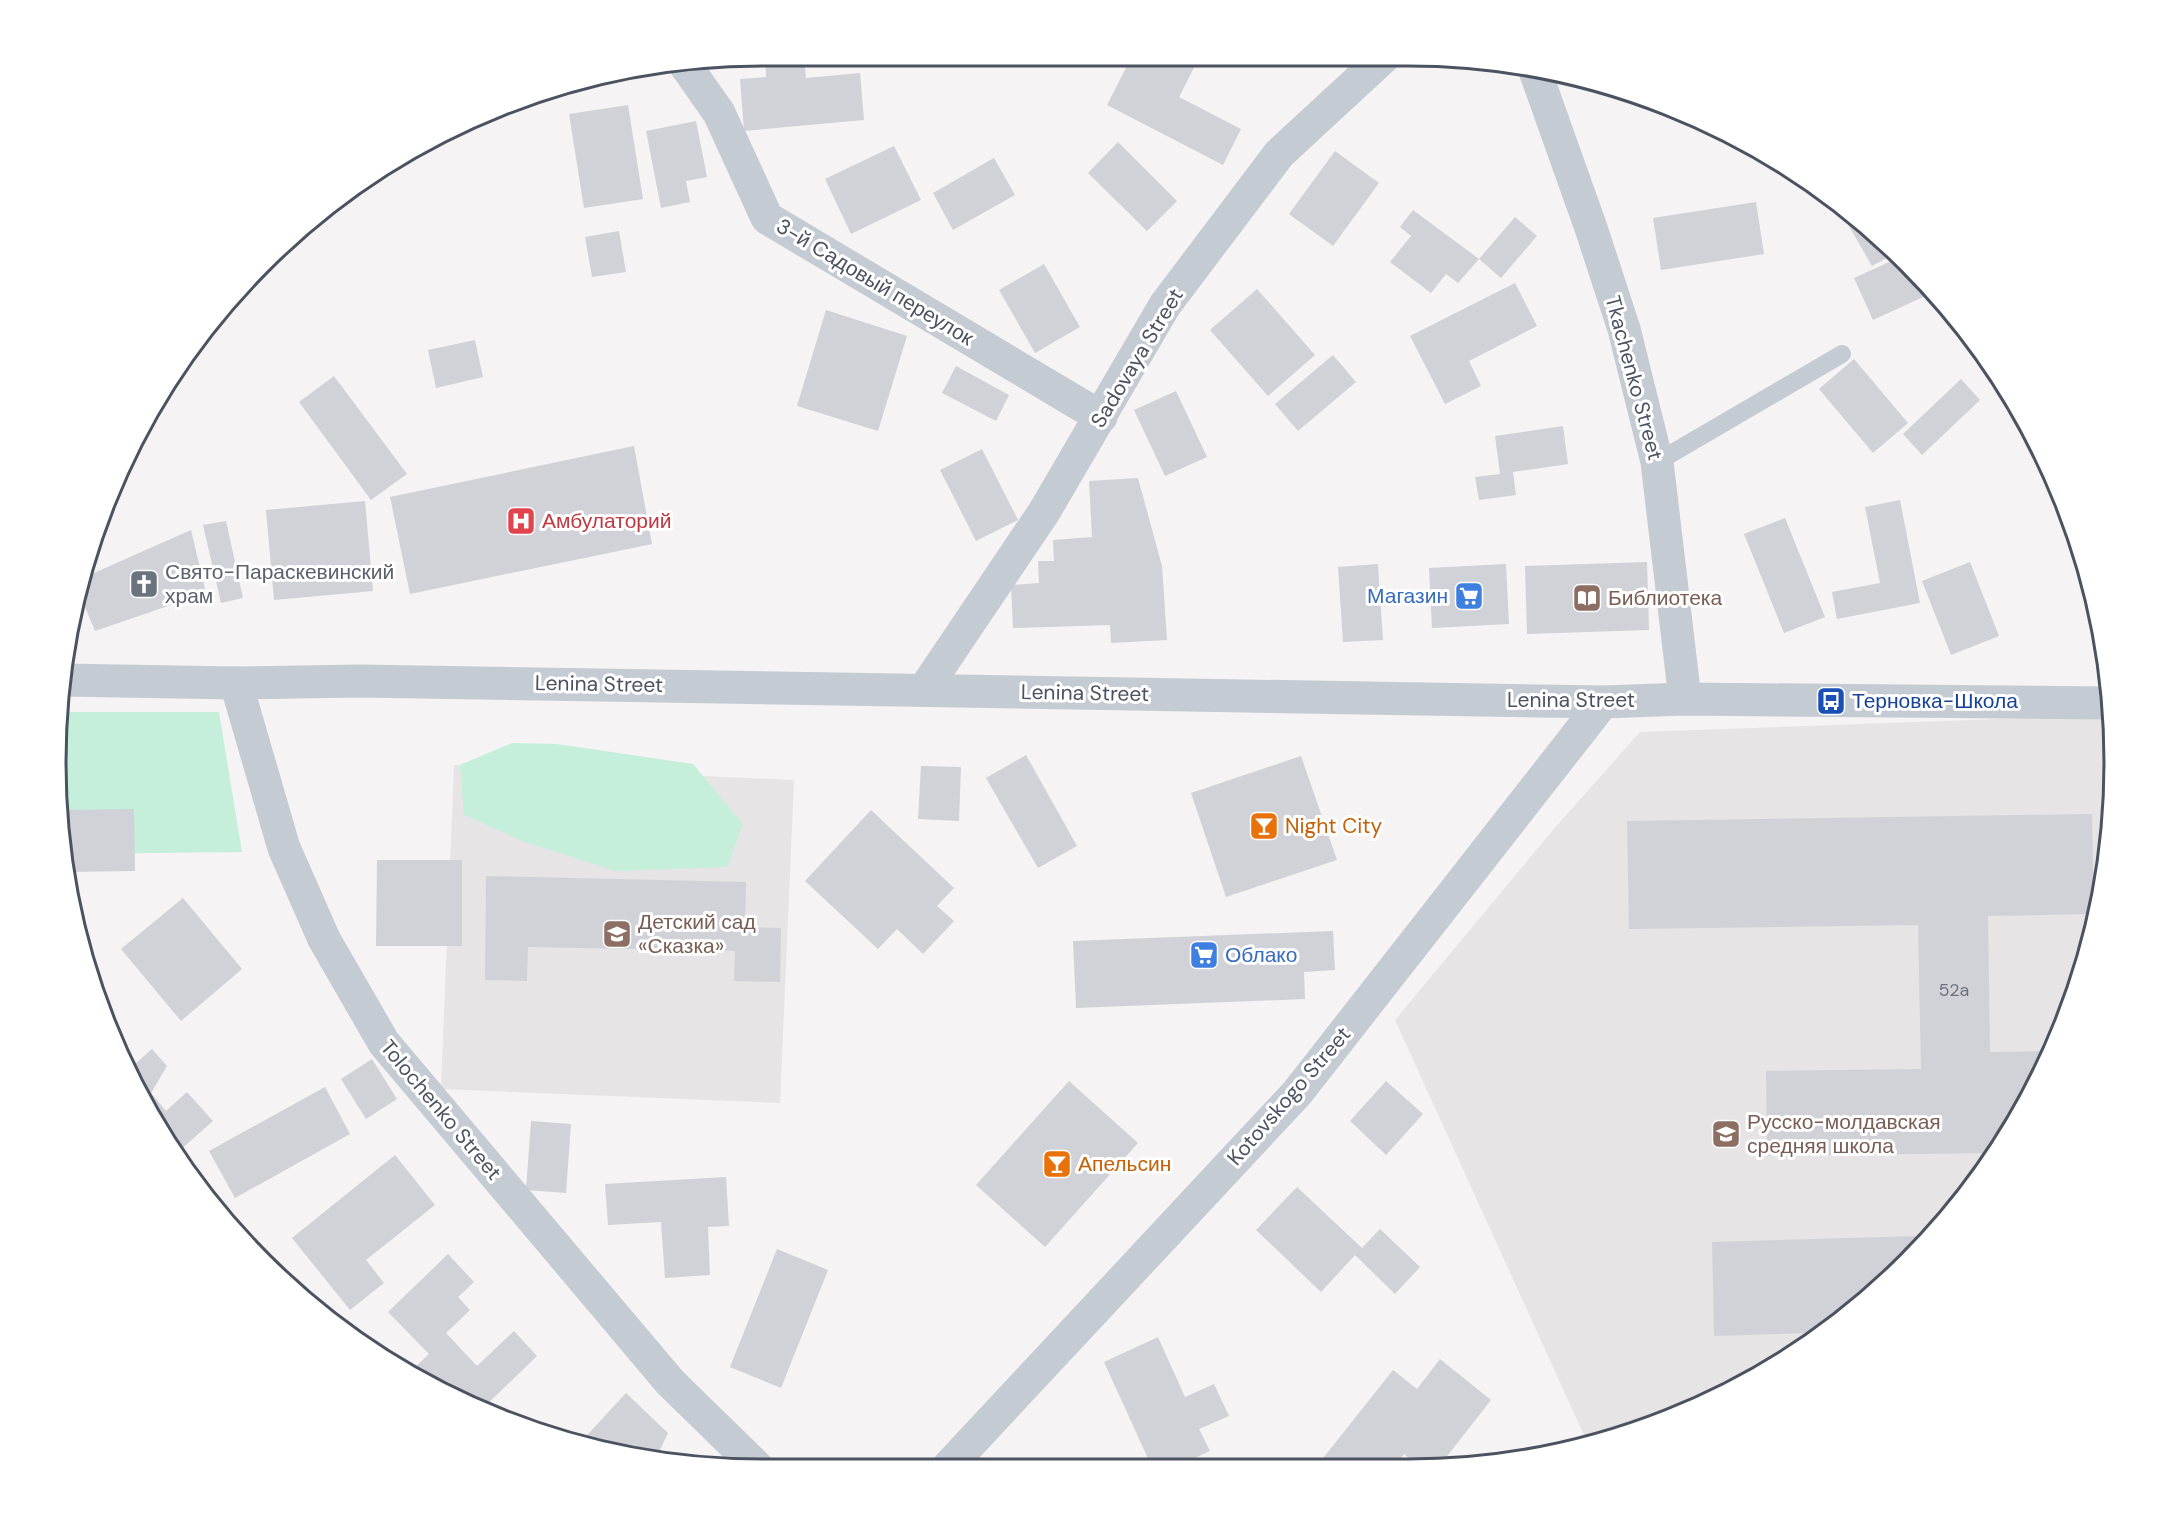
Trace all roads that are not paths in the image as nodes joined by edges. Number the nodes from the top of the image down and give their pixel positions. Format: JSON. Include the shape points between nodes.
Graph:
{"nodes":[{"id":1,"x":1374,"y":66,"type":"edge"},
{"id":2,"x":689,"y":70,"type":"edge"},
{"id":3,"x":1538,"y":78,"type":"edge"},
{"id":4,"x":1842,"y":354,"type":"dead end"},
{"id":5,"x":1101,"y":417,"type":"junction"},
{"id":6,"x":1657,"y":462,"type":"junction"},
{"id":7,"x":71,"y":680,"type":"edge"},
{"id":8,"x":236,"y":683,"type":"junction"},
{"id":9,"x":924,"y":690,"type":"junction"},
{"id":10,"x":1685,"y":699,"type":"junction"},
{"id":11,"x":1603,"y":702,"type":"junction"},
{"id":12,"x":2101,"y":703,"type":"edge"},
{"id":13,"x":748,"y":1459,"type":"edge"},
{"id":14,"x":955,"y":1459,"type":"edge"}],
"edges":[{"from":1,"to":5,"type":"street","name":"Sadovaya Street","via":[[1279,154],[1165,305]]},
{"from":2,"to":5,"type":"street","name":"3-й Садовый переулок","via":[[719,113],[767,218]]},
{"from":3,"to":6,"type":"street","name":"Tkachenko Street","via":[[1624,329]]},
{"from":4,"to":6,"type":"lane"},
{"from":5,"to":9,"type":"street","name":"Sadovaya Street","via":[[1044,512]]},
{"from":6,"to":10,"type":"street","name":"Tkachenko Street"},
{"from":7,"to":8,"type":"street","name":"Lenina Street"},
{"from":8,"to":9,"type":"street","name":"Lenina Street","via":[[360,681]]},
{"from":8,"to":13,"type":"street","name":"Tolochenko Street","via":[[284,848],[324,939],[384,1043],[670,1382]]},
{"from":9,"to":11,"type":"street","name":"Lenina Street"},
{"from":10,"to":11,"type":"street","name":"Lenina Street"},
{"from":10,"to":12,"type":"street","name":"Lenina Street"},
{"from":11,"to":14,"type":"street","name":"Kotovskogo Street","via":[[1297,1093]]}]}
